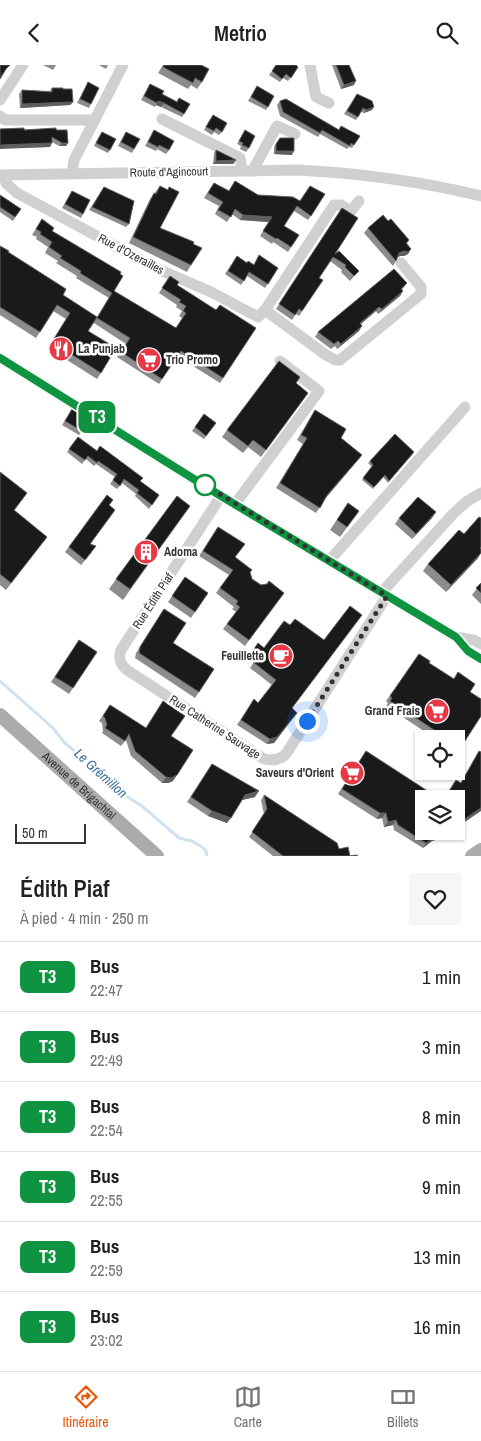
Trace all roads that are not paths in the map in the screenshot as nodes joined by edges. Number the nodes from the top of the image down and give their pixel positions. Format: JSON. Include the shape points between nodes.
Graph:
{"nodes":[{"id":1,"x":23,"y":65,"type":"edge"},
{"id":2,"x":123,"y":65,"type":"edge"},
{"id":3,"x":310,"y":65,"type":"edge"},
{"id":4,"x":0,"y":100,"type":"edge"},
{"id":5,"x":328,"y":103,"type":"dead end"},
{"id":6,"x":0,"y":116,"type":"edge"},
{"id":7,"x":162,"y":119,"type":"dead end"},
{"id":8,"x":95,"y":120,"type":"junction"},
{"id":9,"x":295,"y":134,"type":"dead end"},
{"id":10,"x":242,"y":171,"type":"junction"},
{"id":11,"x":255,"y":171,"type":"junction"},
{"id":12,"x":72,"y":173,"type":"junction"},
{"id":13,"x":2,"y":175,"type":"edge"},
{"id":14,"x":481,"y":196,"type":"edge"},
{"id":15,"x":359,"y":201,"type":"dead end"},
{"id":16,"x":401,"y":263,"type":"dead end"},
{"id":17,"x":265,"y":310,"type":"junction"},
{"id":18,"x":0,"y":358,"type":"edge"},
{"id":19,"x":280,"y":361,"type":"edge"},
{"id":20,"x":465,"y":407,"type":"dead end"},
{"id":21,"x":481,"y":493,"type":"edge"},
{"id":22,"x":221,"y":496,"type":"junction"},
{"id":23,"x":235,"y":504,"type":"junction"},
{"id":24,"x":329,"y":561,"type":"junction"},
{"id":25,"x":384,"y":594,"type":"junction"},
{"id":26,"x":456,"y":637,"type":"junction"},
{"id":27,"x":481,"y":644,"type":"edge"},
{"id":28,"x":119,"y":657,"type":"joint"},
{"id":29,"x":481,"y":659,"type":"edge"},
{"id":30,"x":0,"y":715,"type":"edge"},
{"id":31,"x":481,"y":850,"type":"edge"},
{"id":32,"x":157,"y":856,"type":"edge"},
{"id":33,"x":472,"y":856,"type":"edge"}],
"edges":[{"from":1,"to":4,"type":"street"},
{"from":2,"to":8,"type":"street"},
{"from":3,"to":5,"type":"street","via":[[316,97]]},
{"from":6,"to":8,"type":"street","via":[[5,120]]},
{"from":7,"to":10,"type":"street","via":[[240,158]]},
{"from":8,"to":12,"type":"street","via":[[74,160]]},
{"from":9,"to":11,"type":"street","via":[[277,126]]},
{"from":10,"to":11,"type":"street","name":"Route d'Agincourt"},
{"from":10,"to":12,"type":"street","name":"Route d'Agincourt"},
{"from":11,"to":14,"type":"street","name":"Route d'Agincourt","via":[[371,175]]},
{"from":12,"to":13,"type":"street","name":"Route d'Agincourt"},
{"from":13,"to":17,"type":"street","name":"Rue d'Ozerailles","via":[[17,193],[158,269],[255,317],[261,316]]},
{"from":15,"to":17,"type":"street","via":[[351,211],[334,205]]},
{"from":16,"to":17,"type":"street","via":[[421,287],[421,294],[340,360],[326,355]]},
{"from":18,"to":22,"type":"street"},
{"from":19,"to":23,"type":"street","via":[[319,391]]},
{"from":20,"to":24,"type":"street"},
{"from":21,"to":25,"type":"street","name":"Rue Catherine Sauvage","via":[[453,514]]},
{"from":22,"to":23,"type":"street"},
{"from":22,"to":28,"type":"street","name":"Rue Édith Piaf"},
{"from":23,"to":24,"type":"street"},
{"from":24,"to":25,"type":"street"},
{"from":25,"to":26,"type":"street"},
{"from":25,"to":28,"type":"street","name":"Rue Catherine Sauvage","via":[[290,747],[282,757],[274,760],[264,759],[127,670]]},
{"from":26,"to":27,"type":"street"},
{"from":26,"to":29,"type":"street","via":[[468,651]]},
{"from":30,"to":32,"type":"main road","name":"Avenue de Brigachtal"},
{"from":31,"to":33,"type":"main road"}]}
